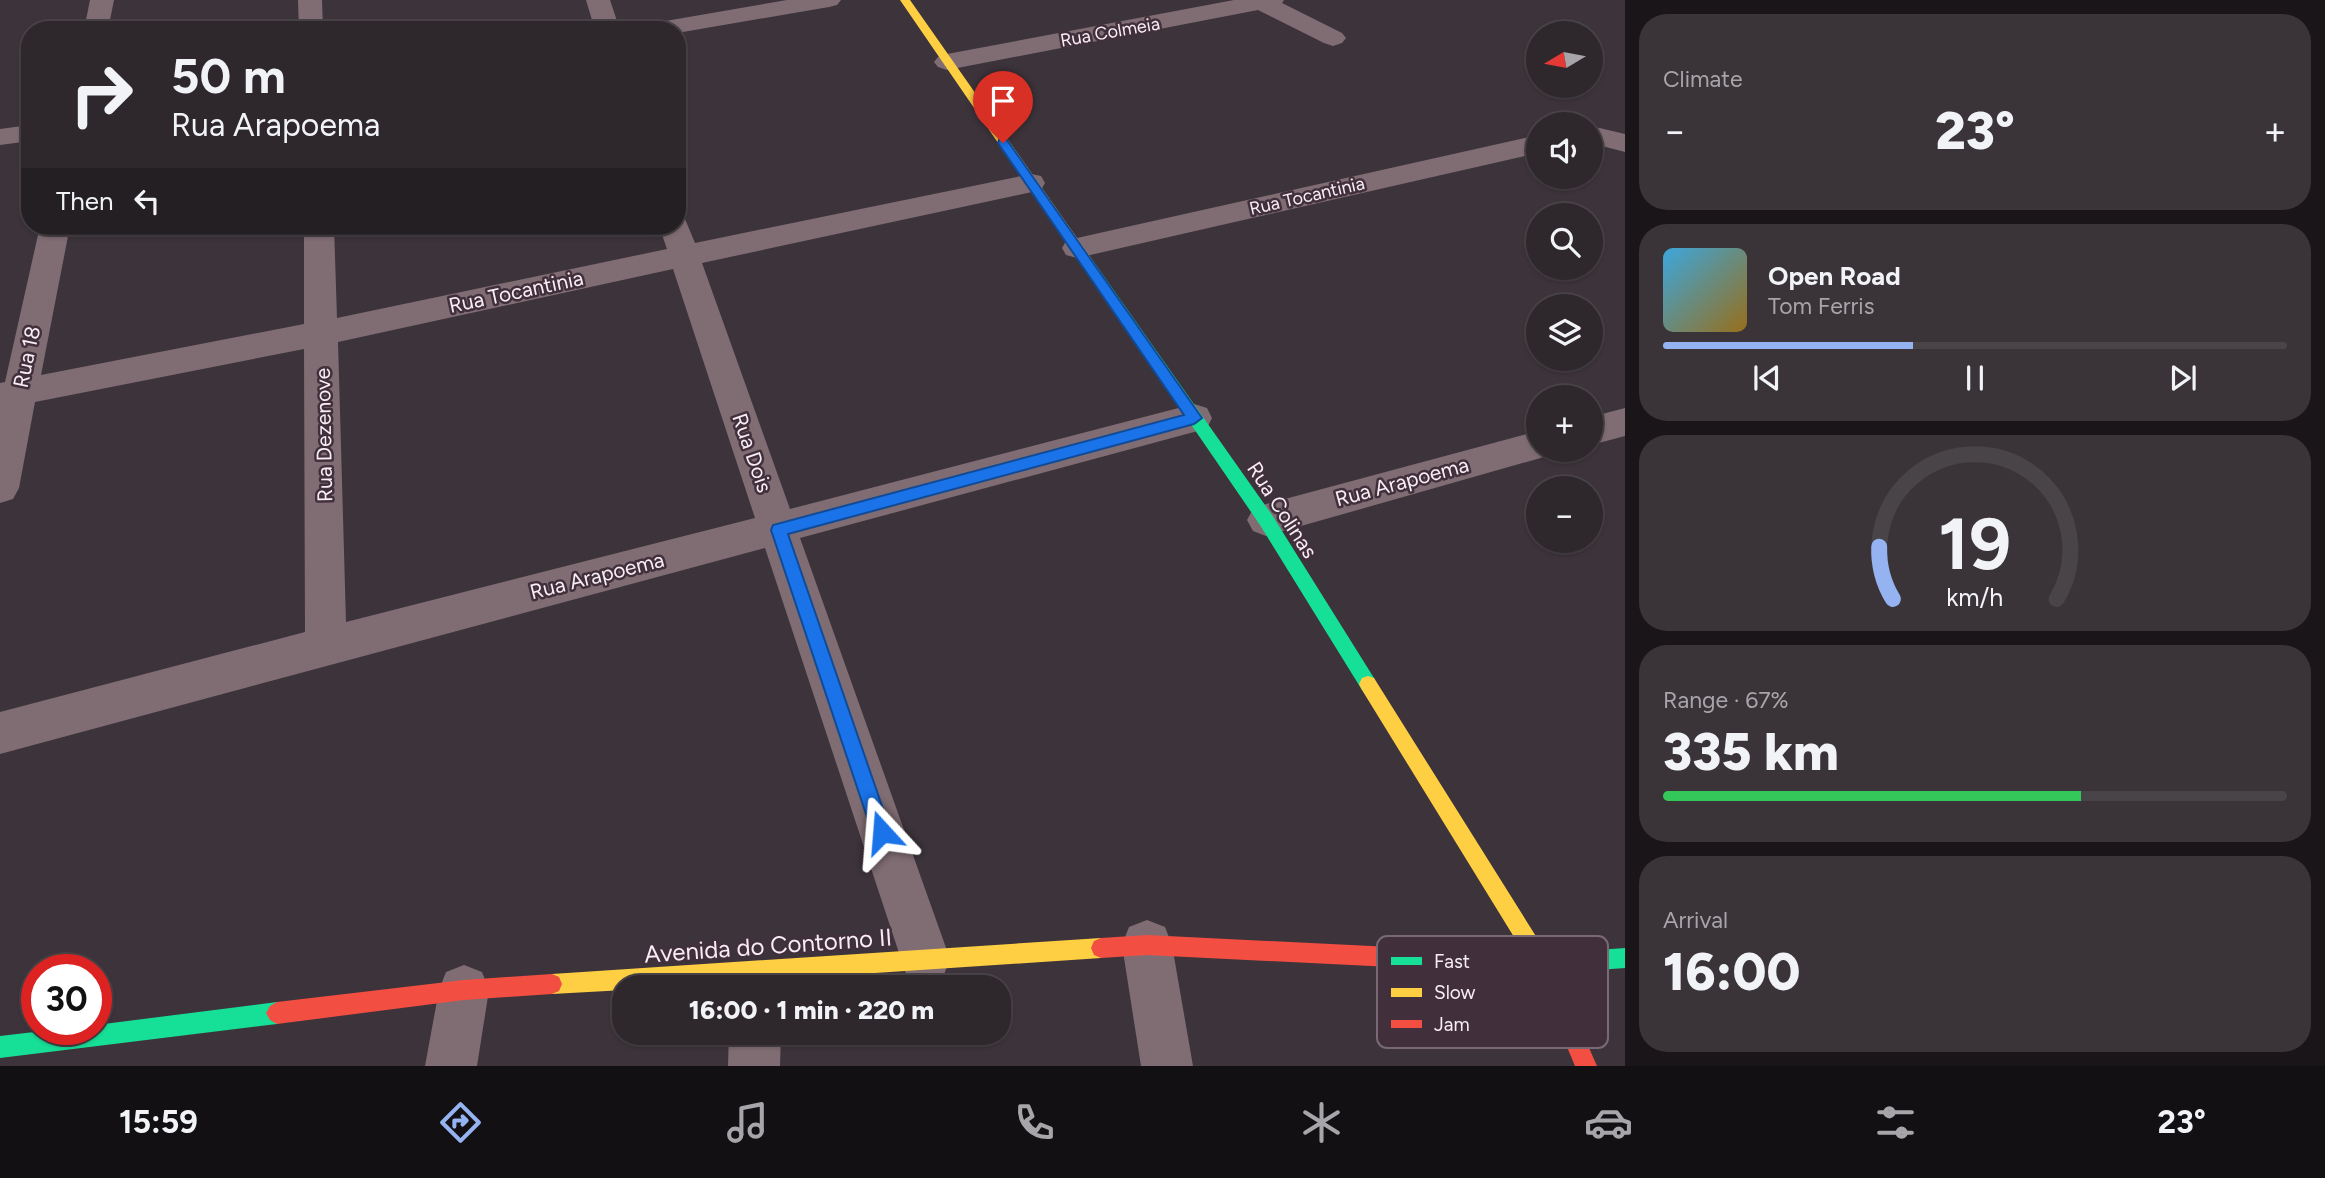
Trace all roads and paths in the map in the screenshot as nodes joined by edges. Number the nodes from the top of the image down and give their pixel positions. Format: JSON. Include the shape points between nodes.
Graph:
{"nodes":[{"id":1,"x":102,"y":0,"type":"edge"},
{"id":2,"x":310,"y":0,"type":"edge"},
{"id":3,"x":598,"y":0,"type":"edge"},
{"id":4,"x":829,"y":0,"type":"edge"},
{"id":5,"x":905,"y":0,"type":"edge"},
{"id":6,"x":1265,"y":1,"type":"edge"},
{"id":7,"x":98,"y":21,"type":"edge"},
{"id":8,"x":311,"y":21,"type":"edge"},
{"id":9,"x":605,"y":21,"type":"edge"},
{"id":10,"x":686,"y":25,"type":"edge"},
{"id":11,"x":1333,"y":38,"type":"dead end"},
{"id":12,"x":947,"y":62,"type":"junction"},
{"id":13,"x":21,"y":134,"type":"edge"},
{"id":14,"x":0,"y":137,"type":"edge"},
{"id":15,"x":1603,"y":137,"type":"edge"},
{"id":16,"x":1625,"y":143,"type":"edge"},
{"id":17,"x":1526,"y":147,"type":"edge"},
{"id":18,"x":1031,"y":183,"type":"junction"},
{"id":19,"x":53,"y":235,"type":"edge"},
{"id":20,"x":318,"y":235,"type":"edge"},
{"id":21,"x":679,"y":241,"type":"edge"},
{"id":22,"x":1077,"y":248,"type":"junction"},
{"id":23,"x":323,"y":333,"type":"junction"},
{"id":24,"x":10,"y":394,"type":"edge"},
{"id":25,"x":1194,"y":418,"type":"junction"},
{"id":26,"x":1625,"y":422,"type":"edge"},
{"id":27,"x":1603,"y":428,"type":"edge"},
{"id":28,"x":1526,"y":448,"type":"edge"},
{"id":29,"x":0,"y":488,"type":"edge"},
{"id":30,"x":1266,"y":520,"type":"junction"},
{"id":31,"x":779,"y":530,"type":"junction"},
{"id":32,"x":326,"y":645,"type":"junction"},
{"id":33,"x":0,"y":733,"type":"edge"},
{"id":34,"x":1525,"y":936,"type":"edge"},
{"id":35,"x":1147,"y":945,"type":"junction"},
{"id":36,"x":1377,"y":956,"type":"edge"},
{"id":37,"x":925,"y":959,"type":"junction"},
{"id":38,"x":784,"y":975,"type":"edge"},
{"id":39,"x":612,"y":984,"type":"edge"},
{"id":40,"x":464,"y":990,"type":"junction"},
{"id":41,"x":755,"y":1045,"type":"edge"},
{"id":42,"x":0,"y":1047,"type":"edge"},
{"id":43,"x":1578,"y":1048,"type":"edge"},
{"id":44,"x":451,"y":1066,"type":"edge"},
{"id":45,"x":754,"y":1066,"type":"edge"},
{"id":46,"x":1167,"y":1066,"type":"edge"},
{"id":47,"x":1586,"y":1066,"type":"edge"}],
"edges":[{"from":1,"to":7,"type":"street"},
{"from":2,"to":8,"type":"street"},
{"from":3,"to":9,"type":"street"},
{"from":4,"to":10,"type":"street"},
{"from":5,"to":12,"type":"street","name":"Rua Colinas"},
{"from":6,"to":11,"type":"street"},
{"from":6,"to":12,"type":"street","name":"Rua Colmeia"},
{"from":12,"to":18,"type":"street","name":"Rua Colinas"},
{"from":13,"to":14,"type":"street"},
{"from":15,"to":16,"type":"street"},
{"from":17,"to":22,"type":"street","name":"Rua Tocantinia"},
{"from":18,"to":21,"type":"street","name":"Rua Tocantinia"},
{"from":18,"to":22,"type":"street","name":"Rua Colinas"},
{"from":19,"to":24,"type":"street","name":"Rua 18"},
{"from":20,"to":23,"type":"street","name":"Rua Dezenove"},
{"from":21,"to":23,"type":"street","name":"Rua Tocantinia"},
{"from":21,"to":31,"type":"street","name":"Rua Dois"},
{"from":22,"to":25,"type":"street","name":"Rua Colinas"},
{"from":23,"to":24,"type":"street","name":"Rua Tocantinia"},
{"from":23,"to":32,"type":"street","name":"Rua Dezenove"},
{"from":24,"to":29,"type":"street","name":"Rua 18"},
{"from":25,"to":30,"type":"street","name":"Rua Colinas"},
{"from":25,"to":31,"type":"street","name":"Rua Arapoema"},
{"from":26,"to":27,"type":"street"},
{"from":28,"to":30,"type":"street","name":"Rua Arapoema"},
{"from":30,"to":34,"type":"street","name":"Rua Colinas"},
{"from":31,"to":32,"type":"street","name":"Rua Arapoema"},
{"from":31,"to":37,"type":"street","name":"Rua Dois"},
{"from":32,"to":33,"type":"street","name":"Rua Arapoema"},
{"from":35,"to":36,"type":"street","name":"Avenida do Contorno II"},
{"from":35,"to":37,"type":"street","name":"Avenida do Contorno II"},
{"from":35,"to":46,"type":"street"},
{"from":37,"to":38,"type":"street","name":"Avenida do Contorno II"},
{"from":39,"to":40,"type":"street","name":"Avenida do Contorno II"},
{"from":40,"to":42,"type":"street","name":"Avenida do Contorno II"},
{"from":40,"to":44,"type":"street"},
{"from":41,"to":45,"type":"street"},
{"from":43,"to":47,"type":"street","name":"Rua Colinas"}]}
